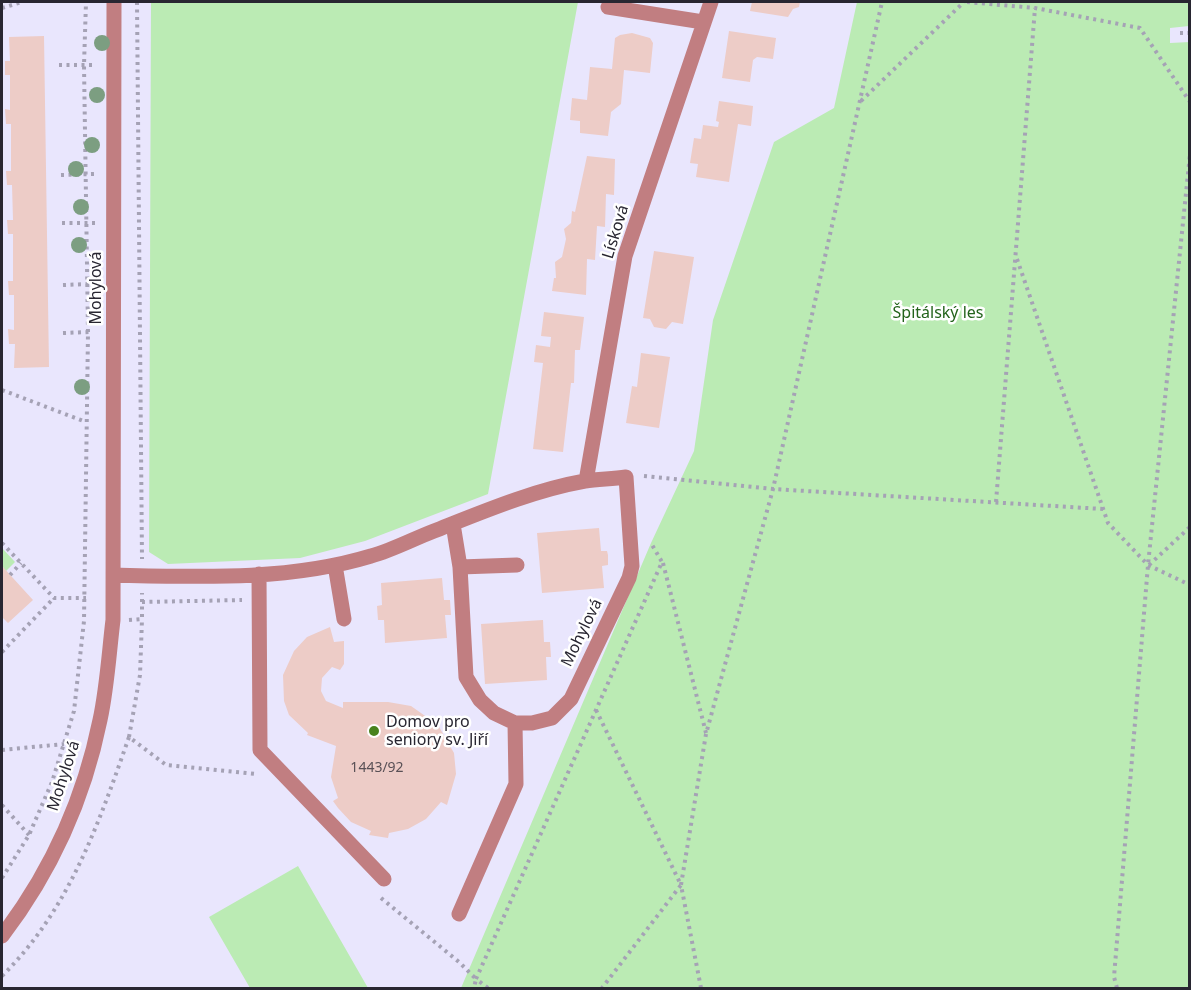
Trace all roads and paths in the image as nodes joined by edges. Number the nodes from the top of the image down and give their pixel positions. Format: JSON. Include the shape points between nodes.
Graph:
{"nodes":[{"id":1,"x":22,"y":2,"type":"edge"},
{"id":2,"x":86,"y":2,"type":"edge"},
{"id":3,"x":114,"y":2,"type":"edge"},
{"id":4,"x":137,"y":2,"type":"edge"},
{"id":5,"x":711,"y":2,"type":"edge"},
{"id":6,"x":882,"y":2,"type":"edge"},
{"id":7,"x":966,"y":2,"type":"edge"},
{"id":8,"x":608,"y":7,"type":"dead end"},
{"id":9,"x":2,"y":8,"type":"edge"},
{"id":10,"x":1035,"y":8,"type":"junction"},
{"id":11,"x":704,"y":22,"type":"junction"},
{"id":12,"x":1180,"y":33,"type":"dead end"},
{"id":13,"x":1190,"y":33,"type":"edge"},
{"id":14,"x":114,"y":64,"type":"junction"},
{"id":15,"x":59,"y":65,"type":"dead end"},
{"id":16,"x":84,"y":65,"type":"junction"},
{"id":17,"x":861,"y":102,"type":"junction"},
{"id":18,"x":1190,"y":102,"type":"edge"},
{"id":19,"x":1190,"y":154,"type":"edge"},
{"id":20,"x":85,"y":174,"type":"junction"},
{"id":21,"x":114,"y":174,"type":"junction"},
{"id":22,"x":61,"y":175,"type":"dead end"},
{"id":23,"x":62,"y":223,"type":"dead end"},
{"id":24,"x":86,"y":223,"type":"junction"},
{"id":25,"x":114,"y":223,"type":"junction"},
{"id":26,"x":1016,"y":256,"type":"junction"},
{"id":27,"x":87,"y":284,"type":"junction"},
{"id":28,"x":114,"y":284,"type":"junction"},
{"id":29,"x":63,"y":285,"type":"dead end"},
{"id":30,"x":114,"y":332,"type":"junction"},
{"id":31,"x":63,"y":333,"type":"dead end"},
{"id":32,"x":88,"y":333,"type":"junction"},
{"id":33,"x":2,"y":390,"type":"edge"},
{"id":34,"x":86,"y":422,"type":"junction"},
{"id":35,"x":626,"y":477,"type":"junction"},
{"id":36,"x":586,"y":481,"type":"junction"},
{"id":37,"x":773,"y":489,"type":"junction"},
{"id":38,"x":996,"y":502,"type":"junction"},
{"id":39,"x":1102,"y":509,"type":"junction"},
{"id":40,"x":453,"y":524,"type":"junction"},
{"id":41,"x":1190,"y":527,"type":"edge"},
{"id":42,"x":2,"y":543,"type":"edge"},
{"id":43,"x":651,"y":543,"type":"dead end"},
{"id":44,"x":663,"y":562,"type":"junction"},
{"id":45,"x":21,"y":563,"type":"junction"},
{"id":46,"x":335,"y":565,"type":"junction"},
{"id":47,"x":518,"y":565,"type":"dead end"},
{"id":48,"x":1148,"y":565,"type":"junction"},
{"id":49,"x":460,"y":567,"type":"junction"},
{"id":50,"x":114,"y":574,"type":"junction"},
{"id":51,"x":259,"y":574,"type":"junction"},
{"id":52,"x":10,"y":575,"type":"dead end"},
{"id":53,"x":142,"y":575,"type":"junction"},
{"id":54,"x":1190,"y":585,"type":"edge"},
{"id":55,"x":54,"y":598,"type":"junction"},
{"id":56,"x":86,"y":598,"type":"junction"},
{"id":57,"x":259,"y":600,"type":"junction"},
{"id":58,"x":142,"y":602,"type":"junction"},
{"id":59,"x":344,"y":619,"type":"dead end"},
{"id":60,"x":113,"y":620,"type":"junction"},
{"id":61,"x":142,"y":620,"type":"junction"},
{"id":62,"x":84,"y":621,"type":"junction"},
{"id":63,"x":2,"y":651,"type":"edge"},
{"id":64,"x":596,"y":710,"type":"junction"},
{"id":65,"x":515,"y":723,"type":"junction"},
{"id":66,"x":706,"y":734,"type":"junction"},
{"id":67,"x":129,"y":737,"type":"junction"},
{"id":68,"x":64,"y":744,"type":"junction"},
{"id":69,"x":2,"y":750,"type":"edge"},
{"id":70,"x":267,"y":775,"type":"dead end"},
{"id":71,"x":2,"y":805,"type":"edge"},
{"id":72,"x":29,"y":835,"type":"junction"},
{"id":73,"x":2,"y":878,"type":"edge"},
{"id":74,"x":384,"y":879,"type":"dead end"},
{"id":75,"x":681,"y":885,"type":"junction"},
{"id":76,"x":378,"y":895,"type":"dead end"},
{"id":77,"x":459,"y":914,"type":"dead end"},
{"id":78,"x":2,"y":936,"type":"edge"},
{"id":79,"x":2,"y":976,"type":"edge"},
{"id":80,"x":476,"y":979,"type":"junction"},
{"id":81,"x":474,"y":988,"type":"edge"},
{"id":82,"x":488,"y":988,"type":"edge"},
{"id":83,"x":602,"y":988,"type":"edge"},
{"id":84,"x":701,"y":988,"type":"edge"},
{"id":85,"x":1117,"y":988,"type":"edge"}],
"edges":[{"from":1,"to":9,"type":"path"},
{"from":2,"to":16,"type":"path"},
{"from":3,"to":14,"type":"street","name":"Mohylová"},
{"from":4,"to":53,"type":"path"},
{"from":5,"to":11,"type":"street","name":"Lísková"},
{"from":6,"to":17,"type":"path"},
{"from":7,"to":10,"type":"path"},
{"from":7,"to":17,"type":"path"},
{"from":8,"to":11,"type":"street"},
{"from":10,"to":18,"type":"path","via":[[1140,28]]},
{"from":10,"to":26,"type":"path"},
{"from":11,"to":36,"type":"street","name":"Lísková","via":[[626,256]]},
{"from":12,"to":13,"type":"path"},
{"from":14,"to":16,"type":"path"},
{"from":14,"to":21,"type":"street","name":"Mohylová"},
{"from":15,"to":16,"type":"path"},
{"from":16,"to":20,"type":"path"},
{"from":17,"to":37,"type":"path"},
{"from":19,"to":48,"type":"path"},
{"from":20,"to":21,"type":"path"},
{"from":20,"to":22,"type":"path"},
{"from":20,"to":24,"type":"path"},
{"from":21,"to":25,"type":"street","name":"Mohylová"},
{"from":23,"to":24,"type":"path"},
{"from":24,"to":25,"type":"path"},
{"from":24,"to":27,"type":"path"},
{"from":25,"to":28,"type":"street","name":"Mohylová"},
{"from":26,"to":38,"type":"path"},
{"from":26,"to":39,"type":"path"},
{"from":27,"to":28,"type":"path"},
{"from":27,"to":29,"type":"path"},
{"from":27,"to":32,"type":"path"},
{"from":28,"to":30,"type":"street","name":"Mohylová"},
{"from":30,"to":32,"type":"path"},
{"from":30,"to":50,"type":"street","name":"Mohylová"},
{"from":31,"to":32,"type":"path"},
{"from":32,"to":34,"type":"path"},
{"from":33,"to":34,"type":"path"},
{"from":34,"to":56,"type":"path"},
{"from":35,"to":36,"type":"street"},
{"from":35,"to":37,"type":"path"},
{"from":35,"to":65,"type":"street","name":"Mohylová","via":[[632,566],[629,578],[571,699],[552,718]]},
{"from":36,"to":40,"type":"street","via":[[551,489]]},
{"from":37,"to":38,"type":"path"},
{"from":37,"to":66,"type":"path"},
{"from":38,"to":39,"type":"path"},
{"from":39,"to":48,"type":"path","via":[[1108,523]]},
{"from":40,"to":46,"type":"street","via":[[372,556]]},
{"from":40,"to":49,"type":"street"},
{"from":41,"to":48,"type":"path"},
{"from":42,"to":45,"type":"path"},
{"from":43,"to":44,"type":"path"},
{"from":44,"to":64,"type":"path"},
{"from":44,"to":66,"type":"path"},
{"from":45,"to":52,"type":"path"},
{"from":45,"to":55,"type":"path"},
{"from":46,"to":51,"type":"street"},
{"from":46,"to":59,"type":"street"},
{"from":47,"to":49,"type":"street"},
{"from":48,"to":54,"type":"path"},
{"from":48,"to":85,"type":"path","via":[[1114,977]]},
{"from":49,"to":65,"type":"street","via":[[466,677],[487,706]]},
{"from":50,"to":53,"type":"street"},
{"from":50,"to":60,"type":"street","name":"Mohylová"},
{"from":51,"to":53,"type":"street"},
{"from":51,"to":57,"type":"street"},
{"from":53,"to":58,"type":"path"},
{"from":55,"to":56,"type":"path"},
{"from":55,"to":63,"type":"path"},
{"from":56,"to":62,"type":"path"},
{"from":57,"to":58,"type":"path"},
{"from":57,"to":74,"type":"street","via":[[260,750]]},
{"from":58,"to":61,"type":"path"},
{"from":60,"to":61,"type":"path"},
{"from":60,"to":62,"type":"path"},
{"from":60,"to":78,"type":"street","name":"Mohylová","via":[[100,720],[85,776],[50,862]]},
{"from":61,"to":67,"type":"path","via":[[140,675]]},
{"from":62,"to":68,"type":"path","via":[[74,711]]},
{"from":64,"to":75,"type":"path"},
{"from":64,"to":80,"type":"path"},
{"from":65,"to":77,"type":"street","via":[[516,784]]},
{"from":66,"to":75,"type":"path"},
{"from":67,"to":70,"type":"path","via":[[166,765]]},
{"from":67,"to":79,"type":"path","via":[[94,836],[63,894]]},
{"from":68,"to":69,"type":"path"},
{"from":68,"to":72,"type":"path"},
{"from":71,"to":72,"type":"path"},
{"from":72,"to":73,"type":"path"},
{"from":75,"to":83,"type":"path"},
{"from":75,"to":84,"type":"path"},
{"from":76,"to":80,"type":"path"},
{"from":80,"to":81,"type":"path"},
{"from":80,"to":82,"type":"path"}]}
